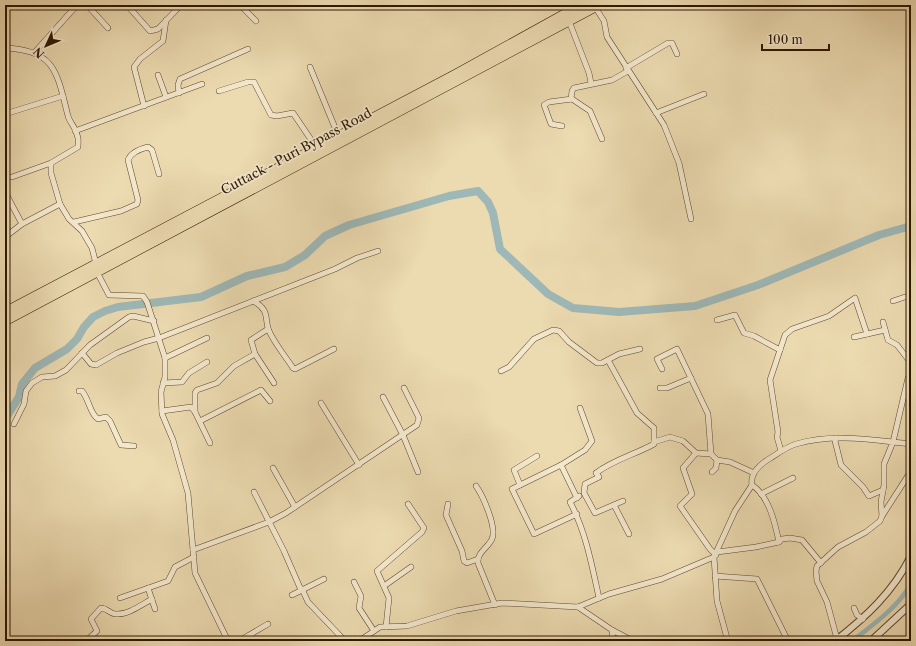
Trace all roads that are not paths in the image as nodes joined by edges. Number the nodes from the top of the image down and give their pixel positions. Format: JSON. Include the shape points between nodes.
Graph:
{"nodes":[{"id":1,"x":77,"y":5,"type":"edge"},
{"id":2,"x":87,"y":5,"type":"edge"},
{"id":3,"x":126,"y":5,"type":"edge"},
{"id":4,"x":181,"y":5,"type":"edge"},
{"id":5,"x":240,"y":5,"type":"edge"},
{"id":6,"x":580,"y":5,"type":"edge"},
{"id":7,"x":597,"y":6,"type":"edge"},
{"id":8,"x":166,"y":20,"type":"junction"},
{"id":9,"x":256,"y":21,"type":"dead end"},
{"id":10,"x":570,"y":21,"type":"junction"},
{"id":11,"x":108,"y":28,"type":"dead end"},
{"id":12,"x":5,"y":48,"type":"edge"},
{"id":13,"x":248,"y":49,"type":"dead end"},
{"id":14,"x":35,"y":52,"type":"junction"},
{"id":15,"x":677,"y":54,"type":"dead end"},
{"id":16,"x":310,"y":67,"type":"dead end"},
{"id":17,"x":627,"y":69,"type":"junction"},
{"id":18,"x":158,"y":75,"type":"dead end"},
{"id":19,"x":591,"y":83,"type":"junction"},
{"id":20,"x":202,"y":84,"type":"dead end"},
{"id":21,"x":219,"y":92,"type":"dead end"},
{"id":22,"x":179,"y":93,"type":"junction"},
{"id":23,"x":704,"y":94,"type":"dead end"},
{"id":24,"x":63,"y":96,"type":"junction"},
{"id":25,"x":166,"y":97,"type":"junction"},
{"id":26,"x":571,"y":99,"type":"junction"},
{"id":27,"x":144,"y":106,"type":"junction"},
{"id":28,"x":656,"y":113,"type":"junction"},
{"id":29,"x":5,"y":114,"type":"edge"},
{"id":30,"x":562,"y":126,"type":"dead end"},
{"id":31,"x":75,"y":131,"type":"junction"},
{"id":32,"x":338,"y":135,"type":"junction"},
{"id":33,"x":602,"y":139,"type":"dead end"},
{"id":34,"x":316,"y":148,"type":"junction"},
{"id":35,"x":52,"y":163,"type":"junction"},
{"id":36,"x":159,"y":174,"type":"dead end"},
{"id":37,"x":12,"y":177,"type":"dead end"},
{"id":38,"x":5,"y":192,"type":"edge"},
{"id":39,"x":60,"y":204,"type":"junction"},
{"id":40,"x":691,"y":219,"type":"dead end"},
{"id":41,"x":74,"y":222,"type":"junction"},
{"id":42,"x":22,"y":224,"type":"junction"},
{"id":43,"x":5,"y":237,"type":"edge"},
{"id":44,"x":378,"y":251,"type":"dead end"},
{"id":45,"x":97,"y":268,"type":"junction"},
{"id":46,"x":911,"y":295,"type":"edge"},
{"id":47,"x":253,"y":301,"type":"junction"},
{"id":48,"x":893,"y":301,"type":"dead end"},
{"id":49,"x":5,"y":312,"type":"edge"},
{"id":50,"x":153,"y":319,"type":"junction"},
{"id":51,"x":717,"y":320,"type":"dead end"},
{"id":52,"x":5,"y":321,"type":"edge"},
{"id":53,"x":883,"y":322,"type":"dead end"},
{"id":54,"x":268,"y":330,"type":"junction"},
{"id":55,"x":885,"y":330,"type":"junction"},
{"id":56,"x":867,"y":334,"type":"junction"},
{"id":57,"x":159,"y":338,"type":"junction"},
{"id":58,"x":207,"y":338,"type":"dead end"},
{"id":59,"x":854,"y":338,"type":"dead end"},
{"id":60,"x":334,"y":349,"type":"dead end"},
{"id":61,"x":640,"y":349,"type":"dead end"},
{"id":62,"x":780,"y":350,"type":"junction"},
{"id":63,"x":82,"y":354,"type":"junction"},
{"id":64,"x":255,"y":354,"type":"junction"},
{"id":65,"x":165,"y":358,"type":"junction"},
{"id":66,"x":608,"y":360,"type":"junction"},
{"id":67,"x":207,"y":362,"type":"dead end"},
{"id":68,"x":911,"y":363,"type":"edge"},
{"id":69,"x":662,"y":369,"type":"dead end"},
{"id":70,"x":501,"y":371,"type":"dead end"},
{"id":71,"x":911,"y":372,"type":"edge"},
{"id":72,"x":690,"y":378,"type":"junction"},
{"id":73,"x":163,"y":383,"type":"junction"},
{"id":74,"x":274,"y":383,"type":"dead end"},
{"id":75,"x":404,"y":388,"type":"dead end"},
{"id":76,"x":660,"y":388,"type":"dead end"},
{"id":77,"x":79,"y":391,"type":"dead end"},
{"id":78,"x":384,"y":397,"type":"dead end"},
{"id":79,"x":270,"y":401,"type":"dead end"},
{"id":80,"x":321,"y":404,"type":"dead end"},
{"id":81,"x":580,"y":408,"type":"dead end"},
{"id":82,"x":162,"y":411,"type":"junction"},
{"id":83,"x":195,"y":412,"type":"junction"},
{"id":84,"x":200,"y":421,"type":"junction"},
{"id":85,"x":14,"y":424,"type":"dead end"},
{"id":86,"x":403,"y":435,"type":"junction"},
{"id":87,"x":836,"y":438,"type":"junction"},
{"id":88,"x":654,"y":442,"type":"junction"},
{"id":89,"x":893,"y":442,"type":"junction"},
{"id":90,"x":210,"y":443,"type":"dead end"},
{"id":91,"x":911,"y":444,"type":"edge"},
{"id":92,"x":134,"y":446,"type":"dead end"},
{"id":93,"x":781,"y":451,"type":"junction"},
{"id":94,"x":696,"y":453,"type":"junction"},
{"id":95,"x":711,"y":454,"type":"junction"},
{"id":96,"x":536,"y":456,"type":"dead end"},
{"id":97,"x":717,"y":460,"type":"junction"},
{"id":98,"x":359,"y":465,"type":"junction"},
{"id":99,"x":561,"y":465,"type":"junction"},
{"id":100,"x":273,"y":468,"type":"dead end"},
{"id":101,"x":911,"y":471,"type":"edge"},
{"id":102,"x":418,"y":472,"type":"dead end"},
{"id":103,"x":712,"y":472,"type":"dead end"},
{"id":104,"x":754,"y":473,"type":"junction"},
{"id":105,"x":793,"y":478,"type":"dead end"},
{"id":106,"x":520,"y":485,"type":"junction"},
{"id":107,"x":752,"y":485,"type":"junction"},
{"id":108,"x":476,"y":486,"type":"dead end"},
{"id":109,"x":883,"y":490,"type":"junction"},
{"id":110,"x":254,"y":492,"type":"dead end"},
{"id":111,"x":584,"y":493,"type":"junction"},
{"id":112,"x":761,"y":494,"type":"junction"},
{"id":113,"x":577,"y":498,"type":"junction"},
{"id":114,"x":623,"y":501,"type":"dead end"},
{"id":115,"x":408,"y":504,"type":"dead end"},
{"id":116,"x":448,"y":504,"type":"dead end"},
{"id":117,"x":614,"y":505,"type":"junction"},
{"id":118,"x":295,"y":507,"type":"junction"},
{"id":119,"x":577,"y":514,"type":"junction"},
{"id":120,"x":882,"y":516,"type":"junction"},
{"id":121,"x":269,"y":522,"type":"junction"},
{"id":122,"x":629,"y":534,"type":"dead end"},
{"id":123,"x":779,"y":542,"type":"junction"},
{"id":124,"x":193,"y":550,"type":"junction"},
{"id":125,"x":716,"y":555,"type":"junction"},
{"id":126,"x":911,"y":556,"type":"edge"},
{"id":127,"x":194,"y":557,"type":"junction"},
{"id":128,"x":478,"y":559,"type":"junction"},
{"id":129,"x":821,"y":563,"type":"junction"},
{"id":130,"x":411,"y":568,"type":"dead end"},
{"id":131,"x":715,"y":576,"type":"junction"},
{"id":132,"x":324,"y":579,"type":"dead end"},
{"id":133,"x":354,"y":582,"type":"dead end"},
{"id":134,"x":384,"y":586,"type":"junction"},
{"id":135,"x":148,"y":588,"type":"junction"},
{"id":136,"x":302,"y":590,"type":"junction"},
{"id":137,"x":292,"y":595,"type":"dead end"},
{"id":138,"x":120,"y":598,"type":"dead end"},
{"id":139,"x":599,"y":598,"type":"junction"},
{"id":140,"x":152,"y":599,"type":"junction"},
{"id":141,"x":495,"y":604,"type":"junction"},
{"id":142,"x":911,"y":604,"type":"edge"},
{"id":143,"x":578,"y":607,"type":"junction"},
{"id":144,"x":854,"y":608,"type":"dead end"},
{"id":145,"x":155,"y":609,"type":"dead end"},
{"id":146,"x":863,"y":619,"type":"junction"},
{"id":147,"x":268,"y":624,"type":"dead end"},
{"id":148,"x":386,"y":627,"type":"junction"},
{"id":149,"x":612,"y":630,"type":"junction"},
{"id":150,"x":374,"y":631,"type":"junction"},
{"id":151,"x":836,"y":640,"type":"edge"},
{"id":152,"x":86,"y":641,"type":"edge"},
{"id":153,"x":228,"y":641,"type":"edge"},
{"id":154,"x":239,"y":641,"type":"edge"},
{"id":155,"x":345,"y":641,"type":"edge"},
{"id":156,"x":359,"y":641,"type":"edge"},
{"id":157,"x":613,"y":641,"type":"edge"},
{"id":158,"x":633,"y":641,"type":"edge"},
{"id":159,"x":732,"y":641,"type":"edge"},
{"id":160,"x":788,"y":641,"type":"edge"},
{"id":161,"x":871,"y":641,"type":"edge"}],
"edges":[{"from":1,"to":14,"type":"street"},
{"from":2,"to":11,"type":"street"},
{"from":3,"to":8,"type":"street","via":[[150,32],[158,29]]},
{"from":4,"to":8,"type":"street"},
{"from":5,"to":9,"type":"street"},
{"from":6,"to":32,"type":"highway","name":"Cuttack - Puri Bypass Road","via":[[475,64]]},
{"from":7,"to":10,"type":"highway","name":"Cuttack - Puri Bypass Road"},
{"from":7,"to":17,"type":"street","via":[[604,21],[607,37]]},
{"from":8,"to":27,"type":"street","via":[[163,41],[134,67]]},
{"from":10,"to":19,"type":"street"},
{"from":10,"to":45,"type":"highway","name":"Cuttack - Puri Bypass Road"},
{"from":12,"to":14,"type":"street"},
{"from":13,"to":22,"type":"street","via":[[180,79]]},
{"from":14,"to":24,"type":"street","via":[[51,63]]},
{"from":15,"to":17,"type":"street","via":[[672,43],[668,43],[640,58]]},
{"from":16,"to":32,"type":"street"},
{"from":17,"to":19,"type":"street","via":[[612,80]]},
{"from":17,"to":28,"type":"street"},
{"from":18,"to":25,"type":"street"},
{"from":19,"to":26,"type":"street","via":[[574,88]]},
{"from":20,"to":22,"type":"street"},
{"from":21,"to":34,"type":"street","via":[[254,82],[271,115],[293,113]]},
{"from":22,"to":25,"type":"street"},
{"from":23,"to":28,"type":"street"},
{"from":24,"to":29,"type":"street"},
{"from":24,"to":31,"type":"street"},
{"from":25,"to":27,"type":"street"},
{"from":26,"to":30,"type":"street","via":[[544,105],[551,124]]},
{"from":26,"to":33,"type":"street","via":[[590,111]]},
{"from":27,"to":31,"type":"street"},
{"from":28,"to":40,"type":"street","via":[[679,163]]},
{"from":31,"to":35,"type":"street","via":[[78,134],[78,147]]},
{"from":32,"to":34,"type":"highway","name":"Cuttack - Puri Bypass Road"},
{"from":34,"to":45,"type":"highway","name":"Cuttack - Puri Bypass Road"},
{"from":35,"to":37,"type":"street"},
{"from":35,"to":39,"type":"street","via":[[51,173]]},
{"from":36,"to":41,"type":"street","via":[[152,150],[148,148],[137,151],[130,155],[128,160],[137,204],[121,211]]},
{"from":38,"to":42,"type":"street"},
{"from":39,"to":41,"type":"street"},
{"from":39,"to":42,"type":"street"},
{"from":41,"to":45,"type":"street","via":[[92,248]]},
{"from":42,"to":43,"type":"street"},
{"from":44,"to":47,"type":"street"},
{"from":45,"to":49,"type":"highway","name":"Cuttack - Puri Bypass Road"},
{"from":45,"to":50,"type":"street","via":[[109,295],[143,296]]},
{"from":45,"to":52,"type":"highway","name":"Cuttack - Puri Bypass Road"},
{"from":46,"to":48,"type":"street"},
{"from":47,"to":54,"type":"street","via":[[265,312]]},
{"from":47,"to":57,"type":"street"},
{"from":50,"to":57,"type":"street"},
{"from":50,"to":63,"type":"street","via":[[133,316],[90,345]]},
{"from":51,"to":62,"type":"street","via":[[735,315],[744,333]]},
{"from":53,"to":55,"type":"street"},
{"from":54,"to":60,"type":"street","via":[[295,369]]},
{"from":54,"to":64,"type":"street","via":[[250,340]]},
{"from":55,"to":56,"type":"street"},
{"from":55,"to":68,"type":"street","via":[[888,340],[897,345]]},
{"from":56,"to":59,"type":"street"},
{"from":56,"to":62,"type":"street","via":[[855,298],[829,316],[788,332]]},
{"from":57,"to":63,"type":"street","via":[[124,350],[96,365],[91,364]]},
{"from":57,"to":65,"type":"street"},
{"from":58,"to":65,"type":"street"},
{"from":61,"to":66,"type":"street","via":[[619,354]]},
{"from":62,"to":93,"type":"street","via":[[770,384]]},
{"from":63,"to":85,"type":"street","via":[[61,374],[42,377],[28,387],[24,404]]},
{"from":64,"to":74,"type":"street"},
{"from":64,"to":83,"type":"street","via":[[234,366],[217,383],[197,390]]},
{"from":65,"to":73,"type":"street"},
{"from":66,"to":70,"type":"street","via":[[596,363],[563,335],[553,330],[534,339],[510,367]]},
{"from":66,"to":88,"type":"street","via":[[637,413],[654,428]]},
{"from":67,"to":73,"type":"street","via":[[189,373],[182,382]]},
{"from":69,"to":72,"type":"street","via":[[657,359],[677,349]]},
{"from":71,"to":89,"type":"street"},
{"from":72,"to":76,"type":"street","via":[[667,388]]},
{"from":72,"to":95,"type":"street","via":[[708,414]]},
{"from":73,"to":82,"type":"street"},
{"from":75,"to":86,"type":"street","via":[[419,422]]},
{"from":77,"to":92,"type":"street","via":[[85,394],[98,419],[106,417],[110,421],[120,443],[128,447]]},
{"from":78,"to":86,"type":"street"},
{"from":79,"to":84,"type":"street","via":[[261,390]]},
{"from":80,"to":98,"type":"street"},
{"from":81,"to":99,"type":"street","via":[[592,441],[585,450]]},
{"from":82,"to":83,"type":"street","via":[[190,407]]},
{"from":82,"to":124,"type":"street","via":[[188,493]]},
{"from":83,"to":84,"type":"street"},
{"from":84,"to":90,"type":"street"},
{"from":86,"to":98,"type":"street"},
{"from":86,"to":102,"type":"street"},
{"from":87,"to":89,"type":"street"},
{"from":87,"to":93,"type":"street","via":[[796,444]]},
{"from":87,"to":109,"type":"street","via":[[841,465],[870,496]]},
{"from":88,"to":94,"type":"street","via":[[670,437],[683,441]]},
{"from":88,"to":111,"type":"street","via":[[638,453],[620,457],[596,472],[599,478],[585,484]]},
{"from":89,"to":91,"type":"street"},
{"from":89,"to":109,"type":"street","via":[[884,464]]},
{"from":93,"to":104,"type":"street","via":[[763,463]]},
{"from":94,"to":95,"type":"street"},
{"from":94,"to":125,"type":"street","via":[[683,468],[692,494],[680,506]]},
{"from":95,"to":97,"type":"street"},
{"from":96,"to":106,"type":"street","via":[[514,470]]},
{"from":97,"to":103,"type":"street","via":[[716,468]]},
{"from":97,"to":104,"type":"street","via":[[730,462]]},
{"from":98,"to":118,"type":"street"},
{"from":99,"to":106,"type":"street"},
{"from":99,"to":113,"type":"street"},
{"from":100,"to":118,"type":"street"},
{"from":101,"to":120,"type":"street"},
{"from":104,"to":107,"type":"street"},
{"from":105,"to":112,"type":"street"},
{"from":106,"to":119,"type":"street","via":[[512,489],[534,534]]},
{"from":107,"to":112,"type":"street"},
{"from":107,"to":125,"type":"street","via":[[735,511]]},
{"from":108,"to":128,"type":"street","via":[[488,511],[493,534]]},
{"from":109,"to":120,"type":"street"},
{"from":110,"to":121,"type":"street"},
{"from":111,"to":113,"type":"street"},
{"from":111,"to":117,"type":"street","via":[[595,513]]},
{"from":112,"to":123,"type":"street","via":[[775,524]]},
{"from":113,"to":119,"type":"street","via":[[570,502]]},
{"from":114,"to":117,"type":"street"},
{"from":115,"to":134,"type":"street","via":[[424,528],[417,537],[379,568],[377,573]]},
{"from":116,"to":128,"type":"street","via":[[446,515],[464,561],[467,563]]},
{"from":117,"to":122,"type":"street"},
{"from":118,"to":121,"type":"street"},
{"from":119,"to":139,"type":"street"},
{"from":120,"to":129,"type":"street","via":[[877,524],[838,547]]},
{"from":121,"to":124,"type":"street"},
{"from":121,"to":136,"type":"street"},
{"from":123,"to":125,"type":"street"},
{"from":123,"to":129,"type":"street","via":[[782,538],[802,540]]},
{"from":124,"to":127,"type":"street"},
{"from":125,"to":131,"type":"street"},
{"from":125,"to":139,"type":"street","via":[[662,579]]},
{"from":126,"to":146,"type":"street","via":[[882,601]]},
{"from":127,"to":135,"type":"street","via":[[175,567],[168,581]]},
{"from":127,"to":153,"type":"street","via":[[196,573]]},
{"from":128,"to":141,"type":"street"},
{"from":129,"to":151,"type":"street","via":[[816,571],[816,581],[829,609]]},
{"from":130,"to":134,"type":"street"},
{"from":131,"to":159,"type":"street","via":[[721,618],[727,638]]},
{"from":131,"to":160,"type":"street","via":[[757,579]]},
{"from":132,"to":136,"type":"street"},
{"from":133,"to":150,"type":"street","via":[[361,596],[359,608]]},
{"from":134,"to":148,"type":"street","via":[[389,598]]},
{"from":135,"to":138,"type":"street"},
{"from":135,"to":140,"type":"street"},
{"from":136,"to":137,"type":"street"},
{"from":136,"to":155,"type":"street","via":[[308,602]]},
{"from":139,"to":143,"type":"street"},
{"from":140,"to":145,"type":"street"},
{"from":140,"to":152,"type":"street","via":[[121,613],[112,613],[101,608],[91,619],[97,631]]},
{"from":141,"to":143,"type":"street"},
{"from":141,"to":148,"type":"street","via":[[456,611],[407,626]]},
{"from":142,"to":161,"type":"street"},
{"from":143,"to":149,"type":"street"},
{"from":144,"to":146,"type":"street","via":[[857,615]]},
{"from":146,"to":151,"type":"street"},
{"from":147,"to":154,"type":"street"},
{"from":148,"to":150,"type":"street"},
{"from":149,"to":157,"type":"street"},
{"from":149,"to":158,"type":"street"},
{"from":150,"to":156,"type":"street"}]}
